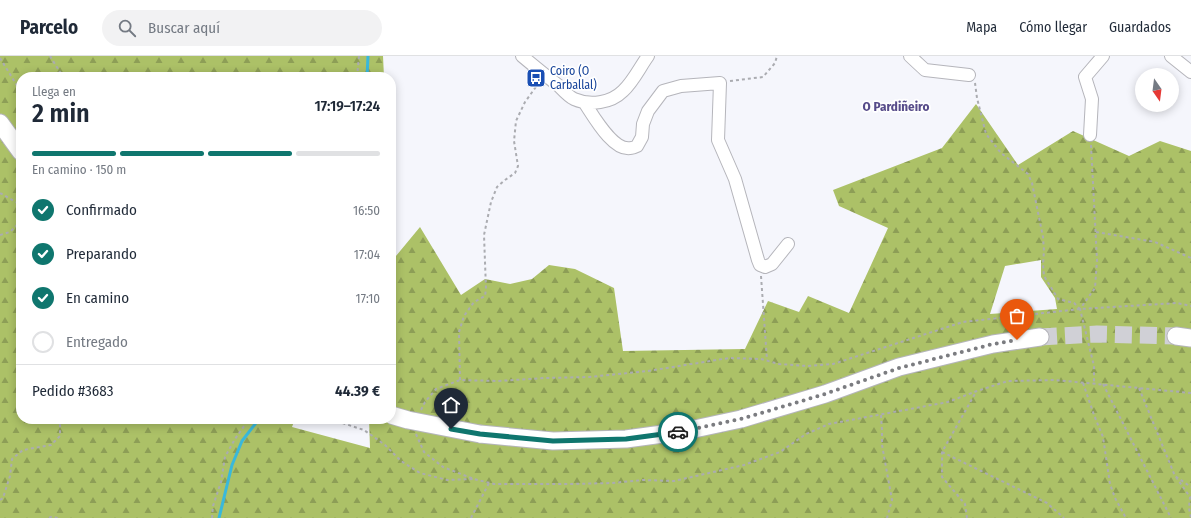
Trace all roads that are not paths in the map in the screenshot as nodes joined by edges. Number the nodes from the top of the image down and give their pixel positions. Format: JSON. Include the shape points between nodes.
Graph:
{"nodes":[{"id":1,"x":522,"y":56,"type":"edge"},
{"id":2,"x":648,"y":56,"type":"edge"},
{"id":3,"x":910,"y":56,"type":"edge"},
{"id":4,"x":1103,"y":56,"type":"edge"},
{"id":5,"x":1171,"y":56,"type":"edge"},
{"id":6,"x":1191,"y":72,"type":"edge"},
{"id":7,"x":969,"y":74,"type":"road end"},
{"id":8,"x":584,"y":102,"type":"junction"},
{"id":9,"x":0,"y":123,"type":"edge"},
{"id":10,"x":1090,"y":135,"type":"road end"},
{"id":11,"x":16,"y":145,"type":"edge"},
{"id":12,"x":788,"y":244,"type":"dead end"},
{"id":13,"x":1040,"y":337,"type":"tunnel mouth"},
{"id":14,"x":396,"y":416,"type":"edge"}],
"edges":[{"from":1,"to":8,"type":"street","via":[[573,98]]},
{"from":2,"to":8,"type":"street","via":[[630,83],[619,94],[605,101]]},
{"from":3,"to":7,"type":"street","via":[[925,70]]},
{"from":4,"to":10,"type":"street","via":[[1085,78],[1092,99]]},
{"from":5,"to":6,"type":"street"},
{"from":8,"to":12,"type":"street","via":[[610,139],[630,149],[637,146],[642,137],[648,111],[663,91],[681,86],[720,83],[718,140],[735,179],[760,265],[765,267],[772,264]]},
{"from":9,"to":11,"type":"highway"},
{"from":13,"to":14,"type":"highway","bridge":true,"via":[[993,344],[899,368],[825,394],[741,419],[685,431],[626,439],[560,440],[480,434]]}]}
